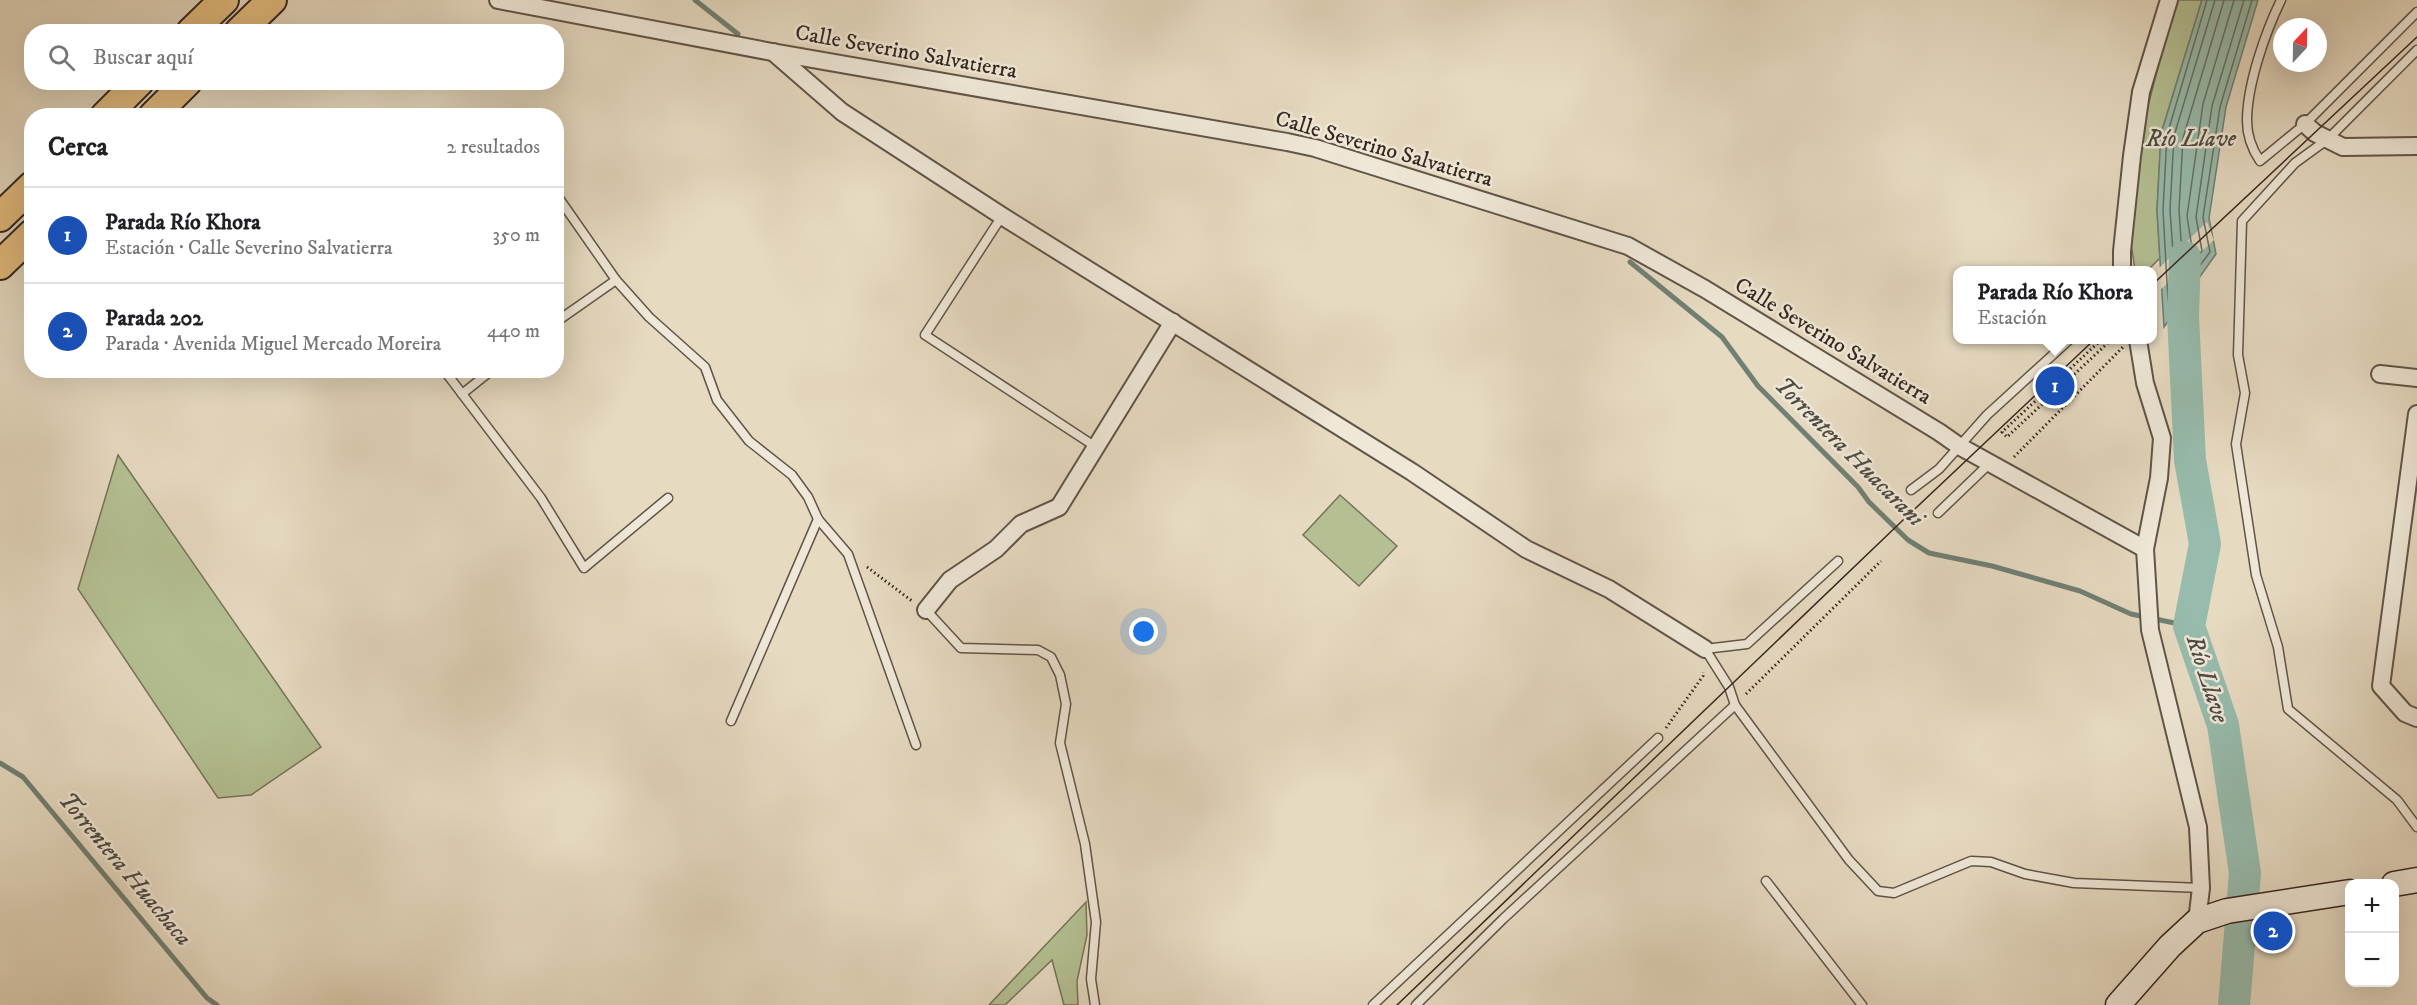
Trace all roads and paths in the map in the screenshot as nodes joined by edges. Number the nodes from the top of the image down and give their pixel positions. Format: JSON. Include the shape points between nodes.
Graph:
{"nodes":[{"id":1,"x":224,"y":0,"type":"edge"},
{"id":2,"x":272,"y":0,"type":"edge"},
{"id":3,"x":498,"y":0,"type":"edge"},
{"id":4,"x":2169,"y":0,"type":"edge"},
{"id":5,"x":2281,"y":0,"type":"edge"},
{"id":6,"x":2417,"y":12,"type":"edge"},
{"id":7,"x":199,"y":24,"type":"edge"},
{"id":8,"x":247,"y":24,"type":"edge"},
{"id":9,"x":2417,"y":51,"type":"edge"},
{"id":10,"x":772,"y":52,"type":"junction"},
{"id":11,"x":131,"y":90,"type":"edge"},
{"id":12,"x":179,"y":90,"type":"edge"},
{"id":13,"x":113,"y":108,"type":"edge"},
{"id":14,"x":161,"y":108,"type":"edge"},
{"id":15,"x":2306,"y":124,"type":"junction"},
{"id":16,"x":2328,"y":139,"type":"junction"},
{"id":17,"x":2417,"y":146,"type":"edge"},
{"id":18,"x":2417,"y":161,"type":"edge"},
{"id":19,"x":24,"y":194,"type":"edge"},
{"id":20,"x":564,"y":205,"type":"edge"},
{"id":21,"x":1002,"y":216,"type":"junction"},
{"id":22,"x":0,"y":217,"type":"edge"},
{"id":23,"x":24,"y":242,"type":"edge"},
{"id":24,"x":0,"y":265,"type":"edge"},
{"id":25,"x":2122,"y":266,"type":"edge"},
{"id":26,"x":616,"y":280,"type":"junction"},
{"id":27,"x":564,"y":316,"type":"edge"},
{"id":28,"x":1173,"y":322,"type":"junction"},
{"id":29,"x":2064,"y":344,"type":"edge"},
{"id":30,"x":2096,"y":344,"type":"edge"},
{"id":31,"x":2106,"y":344,"type":"edge"},
{"id":32,"x":2126,"y":344,"type":"edge"},
{"id":33,"x":2139,"y":344,"type":"edge"},
{"id":34,"x":2379,"y":374,"type":"dead end"},
{"id":35,"x":450,"y":378,"type":"edge"},
{"id":36,"x":482,"y":378,"type":"edge"},
{"id":37,"x":2417,"y":378,"type":"edge"},
{"id":38,"x":462,"y":394,"type":"junction"},
{"id":39,"x":2417,"y":414,"type":"edge"},
{"id":40,"x":1959,"y":446,"type":"junction"},
{"id":41,"x":1096,"y":447,"type":"junction"},
{"id":42,"x":1995,"y":467,"type":"junction"},
{"id":43,"x":1911,"y":490,"type":"dead end"},
{"id":44,"x":668,"y":498,"type":"dead end"},
{"id":45,"x":1938,"y":513,"type":"dead end"},
{"id":46,"x":818,"y":519,"type":"junction"},
{"id":47,"x":2145,"y":549,"type":"junction"},
{"id":48,"x":848,"y":554,"type":"junction"},
{"id":49,"x":1838,"y":561,"type":"dead end"},
{"id":50,"x":1881,"y":561,"type":"dead end"},
{"id":51,"x":926,"y":610,"type":"junction"},
{"id":52,"x":1705,"y":649,"type":"junction"},
{"id":53,"x":1735,"y":705,"type":"junction"},
{"id":54,"x":2417,"y":718,"type":"edge"},
{"id":55,"x":731,"y":722,"type":"dead end"},
{"id":56,"x":1658,"y":738,"type":"joint"},
{"id":57,"x":916,"y":745,"type":"dead end"},
{"id":58,"x":2417,"y":826,"type":"edge"},
{"id":59,"x":2417,"y":880,"type":"edge"},
{"id":60,"x":1766,"y":881,"type":"dead end"},
{"id":61,"x":2399,"y":883,"type":"edge"},
{"id":62,"x":2201,"y":888,"type":"junction"},
{"id":63,"x":2345,"y":893,"type":"edge"},
{"id":64,"x":2197,"y":921,"type":"junction"},
{"id":65,"x":1095,"y":1005,"type":"edge"},
{"id":66,"x":1373,"y":1005,"type":"edge"},
{"id":67,"x":1416,"y":1005,"type":"edge"},
{"id":68,"x":1862,"y":1005,"type":"edge"},
{"id":69,"x":2118,"y":1005,"type":"edge"}],
"edges":[{"from":1,"to":7,"type":"highway"},
{"from":2,"to":8,"type":"highway"},
{"from":3,"to":10,"type":"street","name":"Calle Severino Salvatierra"},
{"from":4,"to":25,"type":"street","via":[[2141,92]]},
{"from":5,"to":15,"type":"lane","via":[[2253,80],[2247,122],[2252,148],[2260,161]]},
{"from":6,"to":15,"type":"lane"},
{"from":9,"to":16,"type":"lane"},
{"from":10,"to":21,"type":"street","via":[[842,112]]},
{"from":10,"to":40,"type":"street","name":"Calle Severino Salvatierra","via":[[1296,144],[1628,246],[1705,289]]},
{"from":11,"to":13,"type":"highway"},
{"from":12,"to":14,"type":"highway"},
{"from":15,"to":16,"type":"street"},
{"from":16,"to":17,"type":"street","via":[[2343,147]]},
{"from":16,"to":58,"type":"lane","via":[[2295,163],[2242,221],[2238,355],[2244,393],[2236,444],[2256,575],[2278,646],[2288,709],[2397,800]]},
{"from":17,"to":18,"type":"street"},
{"from":19,"to":22,"type":"highway"},
{"from":20,"to":26,"type":"lane"},
{"from":21,"to":28,"type":"street"},
{"from":21,"to":41,"type":"lane","via":[[925,335]]},
{"from":23,"to":24,"type":"highway"},
{"from":26,"to":27,"type":"lane"},
{"from":26,"to":46,"type":"lane","via":[[649,317],[705,367],[717,400],[749,441],[792,476]]},
{"from":28,"to":41,"type":"street"},
{"from":28,"to":52,"type":"street","via":[[1412,472],[1526,549],[1609,589]]},
{"from":29,"to":40,"type":"lane"},
{"from":30,"to":31,"type":"path","via":[[2002,432],[2007,437]]},
{"from":32,"to":42,"type":"path"},
{"from":33,"to":47,"type":"street","via":[[2145,383],[2162,438],[2159,478]]},
{"from":34,"to":37,"type":"street"},
{"from":35,"to":38,"type":"lane"},
{"from":36,"to":38,"type":"lane"},
{"from":38,"to":44,"type":"lane","via":[[541,498],[584,568]]},
{"from":39,"to":54,"type":"street","via":[[2381,686],[2405,713]]},
{"from":40,"to":42,"type":"street","name":"Calle Severino Salvatierra"},
{"from":40,"to":43,"type":"lane","via":[[1939,469]]},
{"from":41,"to":51,"type":"street","via":[[1059,507],[1021,524],[996,549],[950,580]]},
{"from":42,"to":45,"type":"lane"},
{"from":42,"to":47,"type":"street","name":"Calle Severino Salvatierra"},
{"from":46,"to":48,"type":"lane"},
{"from":46,"to":55,"type":"lane"},
{"from":47,"to":62,"type":"street","via":[[2150,630],[2198,827]]},
{"from":48,"to":51,"type":"path"},
{"from":48,"to":57,"type":"lane"},
{"from":49,"to":52,"type":"lane","via":[[1747,644]]},
{"from":50,"to":53,"type":"path"},
{"from":51,"to":65,"type":"lane","via":[[961,648],[1038,650],[1051,657],[1060,675],[1066,704],[1060,743],[1085,844],[1096,922],[1091,979]]},
{"from":52,"to":53,"type":"lane","via":[[1729,687]]},
{"from":52,"to":56,"type":"path","via":[[1703,676]]},
{"from":53,"to":62,"type":"lane","via":[[1849,860],[1878,891],[1894,893],[1971,861],[1991,862],[2025,874],[2074,883]]},
{"from":53,"to":67,"type":"lane","via":[[1503,919]]},
{"from":56,"to":66,"type":"lane"},
{"from":59,"to":61,"type":"main road"},
{"from":60,"to":68,"type":"lane"},
{"from":62,"to":64,"type":"street"},
{"from":63,"to":64,"type":"main road","via":[[2227,911]]},
{"from":64,"to":69,"type":"main road"}]}
